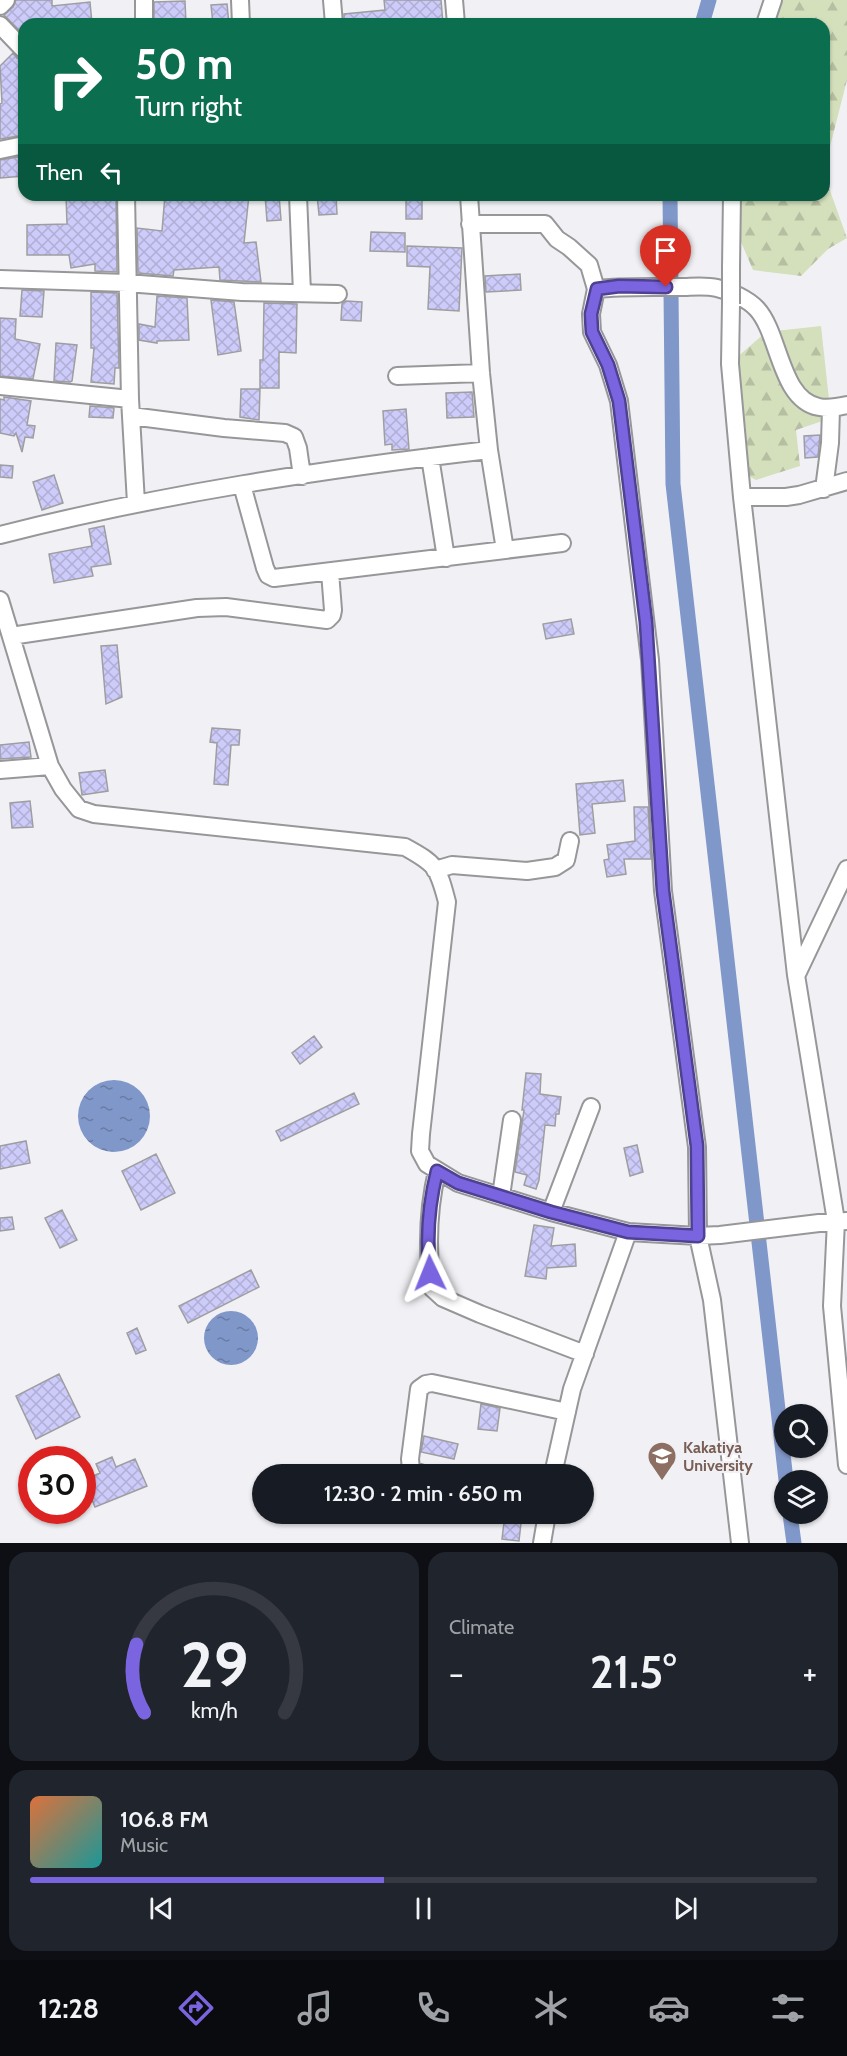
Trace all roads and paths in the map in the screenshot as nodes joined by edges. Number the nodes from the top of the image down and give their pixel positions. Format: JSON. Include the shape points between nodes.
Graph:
{"nodes":[{"id":1,"x":6,"y":0,"type":"edge"},
{"id":2,"x":144,"y":0,"type":"edge"},
{"id":3,"x":240,"y":0,"type":"edge"},
{"id":4,"x":332,"y":0,"type":"edge"},
{"id":5,"x":454,"y":0,"type":"edge"},
{"id":6,"x":773,"y":0,"type":"edge"},
{"id":7,"x":0,"y":6,"type":"edge"},
{"id":8,"x":144,"y":18,"type":"edge"},
{"id":9,"x":241,"y":18,"type":"edge"},
{"id":10,"x":334,"y":18,"type":"edge"},
{"id":11,"x":456,"y":18,"type":"edge"},
{"id":12,"x":767,"y":18,"type":"edge"},
{"id":13,"x":0,"y":25,"type":"edge"},
{"id":14,"x":18,"y":44,"type":"edge"},
{"id":15,"x":18,"y":147,"type":"edge"},
{"id":16,"x":0,"y":150,"type":"edge"},
{"id":17,"x":126,"y":201,"type":"edge"},
{"id":18,"x":298,"y":201,"type":"edge"},
{"id":19,"x":469,"y":201,"type":"edge"},
{"id":20,"x":732,"y":201,"type":"edge"},
{"id":21,"x":470,"y":225,"type":"junction"},
{"id":22,"x":0,"y":279,"type":"edge"},
{"id":23,"x":128,"y":283,"type":"junction"},
{"id":24,"x":597,"y":289,"type":"junction"},
{"id":25,"x":302,"y":293,"type":"junction"},
{"id":26,"x":338,"y":294,"type":"dead end"},
{"id":27,"x":481,"y":373,"type":"junction"},
{"id":28,"x":398,"y":376,"type":"dead end"},
{"id":29,"x":0,"y":386,"type":"edge"},
{"id":30,"x":839,"y":407,"type":"edge"},
{"id":31,"x":131,"y":408,"type":"junction"},
{"id":32,"x":847,"y":442,"type":"edge"},
{"id":33,"x":830,"y":443,"type":"junction"},
{"id":34,"x":489,"y":450,"type":"junction"},
{"id":35,"x":430,"y":457,"type":"junction"},
{"id":36,"x":302,"y":476,"type":"junction"},
{"id":37,"x":847,"y":481,"type":"edge"},
{"id":38,"x":242,"y":485,"type":"junction"},
{"id":39,"x":824,"y":489,"type":"junction"},
{"id":40,"x":742,"y":497,"type":"junction"},
{"id":41,"x":136,"y":503,"type":"junction"},
{"id":42,"x":0,"y":535,"type":"edge"},
{"id":43,"x":562,"y":543,"type":"dead end"},
{"id":44,"x":506,"y":550,"type":"junction"},
{"id":45,"x":446,"y":558,"type":"junction"},
{"id":46,"x":330,"y":572,"type":"junction"},
{"id":47,"x":0,"y":600,"type":"edge"},
{"id":48,"x":11,"y":636,"type":"junction"},
{"id":49,"x":50,"y":766,"type":"junction"},
{"id":50,"x":0,"y":770,"type":"edge"},
{"id":51,"x":570,"y":841,"type":"dead end"},
{"id":52,"x":847,"y":869,"type":"edge"},
{"id":53,"x":435,"y":870,"type":"junction"},
{"id":54,"x":839,"y":900,"type":"edge"},
{"id":55,"x":796,"y":975,"type":"junction"},
{"id":56,"x":591,"y":1107,"type":"dead end"},
{"id":57,"x":512,"y":1119,"type":"dead end"},
{"id":58,"x":437,"y":1171,"type":"junction"},
{"id":59,"x":501,"y":1196,"type":"junction"},
{"id":60,"x":551,"y":1212,"type":"junction"},
{"id":61,"x":842,"y":1221,"type":"edge"},
{"id":62,"x":628,"y":1232,"type":"junction"},
{"id":63,"x":698,"y":1236,"type":"junction"},
{"id":64,"x":585,"y":1354,"type":"junction"},
{"id":65,"x":567,"y":1412,"type":"junction"},
{"id":66,"x":410,"y":1464,"type":"edge"},
{"id":67,"x":555,"y":1464,"type":"edge"},
{"id":68,"x":847,"y":1465,"type":"edge"},
{"id":69,"x":545,"y":1524,"type":"edge"},
{"id":70,"x":542,"y":1543,"type":"edge"},
{"id":71,"x":740,"y":1543,"type":"edge"}],
"edges":[{"from":1,"to":7,"type":"street"},
{"from":2,"to":8,"type":"street"},
{"from":3,"to":9,"type":"street"},
{"from":4,"to":10,"type":"street"},
{"from":5,"to":11,"type":"street"},
{"from":6,"to":12,"type":"street"},
{"from":13,"to":14,"type":"street"},
{"from":15,"to":16,"type":"street"},
{"from":17,"to":23,"type":"street"},
{"from":18,"to":25,"type":"street"},
{"from":19,"to":21,"type":"street"},
{"from":20,"to":40,"type":"street","bridge":true,"via":[[730,364]]},
{"from":21,"to":24,"type":"street","via":[[545,224],[589,265]]},
{"from":21,"to":27,"type":"street"},
{"from":22,"to":23,"type":"street"},
{"from":23,"to":25,"type":"street"},
{"from":23,"to":31,"type":"street"},
{"from":24,"to":30,"type":"street","via":[[712,287],[738,296],[757,309],[766,322],[795,390],[813,406]]},
{"from":24,"to":63,"type":"street","via":[[591,314],[592,332],[619,401],[646,622],[663,891],[697,1146]]},
{"from":25,"to":26,"type":"street"},
{"from":27,"to":28,"type":"street"},
{"from":27,"to":34,"type":"street"},
{"from":29,"to":31,"type":"street"},
{"from":30,"to":33,"type":"street"},
{"from":31,"to":36,"type":"street","via":[[224,428],[285,433],[294,437]]},
{"from":31,"to":41,"type":"street"},
{"from":32,"to":33,"type":"street"},
{"from":33,"to":39,"type":"street"},
{"from":34,"to":35,"type":"street"},
{"from":34,"to":44,"type":"street"},
{"from":35,"to":36,"type":"street"},
{"from":35,"to":45,"type":"street"},
{"from":36,"to":38,"type":"street"},
{"from":37,"to":39,"type":"street"},
{"from":38,"to":41,"type":"street"},
{"from":38,"to":46,"type":"street","via":[[268,575],[280,578]]},
{"from":39,"to":40,"type":"street","via":[[786,497]]},
{"from":40,"to":55,"type":"street"},
{"from":41,"to":42,"type":"street"},
{"from":43,"to":44,"type":"street"},
{"from":44,"to":45,"type":"street"},
{"from":45,"to":46,"type":"street"},
{"from":46,"to":48,"type":"street","via":[[333,610],[327,620],[216,607]]},
{"from":47,"to":48,"type":"street"},
{"from":48,"to":49,"type":"street"},
{"from":49,"to":50,"type":"street"},
{"from":49,"to":53,"type":"street","via":[[80,809],[94,814],[405,847],[429,860]]},
{"from":51,"to":53,"type":"street","via":[[566,860],[555,867],[527,871],[452,865]]},
{"from":52,"to":54,"type":"street"},
{"from":53,"to":58,"type":"street","via":[[447,902],[420,1151],[427,1164]]},
{"from":54,"to":55,"type":"street"},
{"from":55,"to":61,"type":"street"},
{"from":56,"to":60,"type":"street"},
{"from":57,"to":59,"type":"street"},
{"from":58,"to":59,"type":"street","via":[[458,1183]]},
{"from":58,"to":64,"type":"street","via":[[431,1197],[428,1258],[432,1288],[443,1298]]},
{"from":59,"to":60,"type":"street"},
{"from":60,"to":62,"type":"street"},
{"from":61,"to":63,"type":"street"},
{"from":61,"to":68,"type":"street","via":[[832,1306]]},
{"from":62,"to":63,"type":"street"},
{"from":62,"to":64,"type":"street"},
{"from":63,"to":71,"type":"street","via":[[712,1300]]},
{"from":64,"to":65,"type":"street"},
{"from":65,"to":66,"type":"street","via":[[426,1383],[419,1389]]},
{"from":65,"to":67,"type":"street"},
{"from":69,"to":70,"type":"street"}]}
